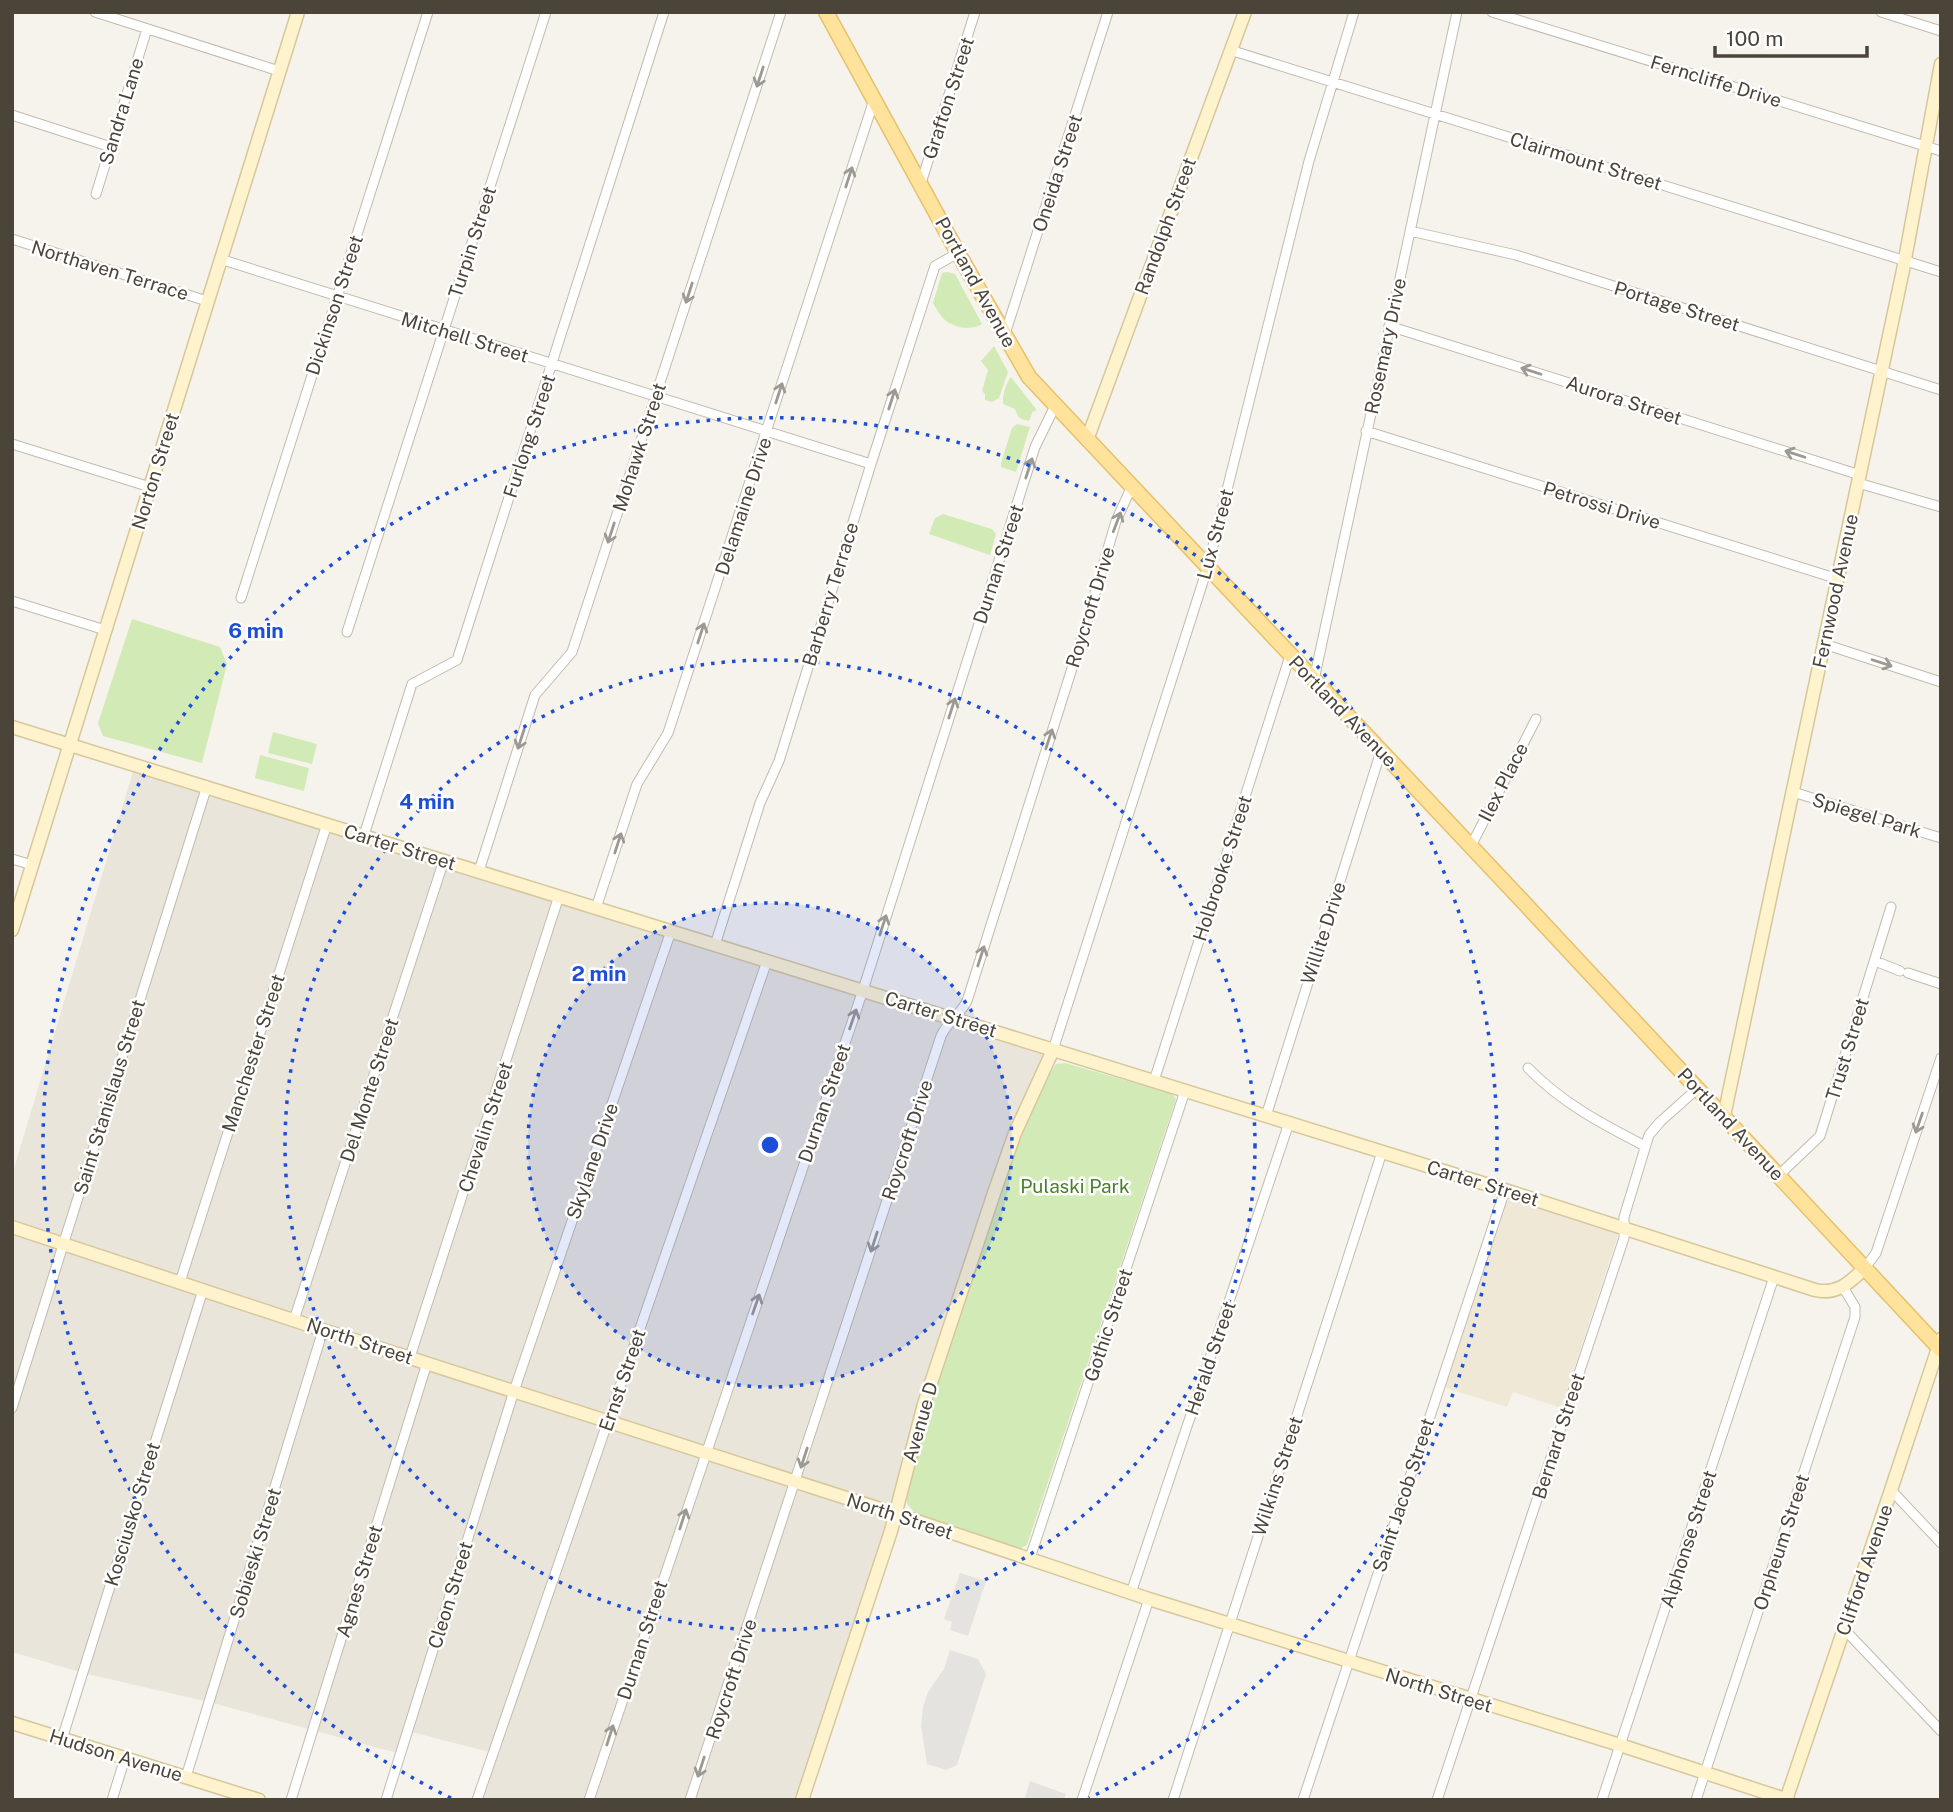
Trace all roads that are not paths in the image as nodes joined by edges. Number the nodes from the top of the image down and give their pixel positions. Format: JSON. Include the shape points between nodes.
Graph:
{"nodes":[{"id":1,"x":94,"y":12,"type":"edge"},
{"id":2,"x":298,"y":12,"type":"edge"},
{"id":3,"x":428,"y":12,"type":"edge"},
{"id":4,"x":546,"y":12,"type":"edge"},
{"id":5,"x":664,"y":12,"type":"edge"},
{"id":6,"x":781,"y":12,"type":"edge"},
{"id":7,"x":827,"y":12,"type":"edge"},
{"id":8,"x":975,"y":12,"type":"edge"},
{"id":9,"x":1108,"y":12,"type":"edge"},
{"id":10,"x":1245,"y":12,"type":"edge"},
{"id":11,"x":1354,"y":12,"type":"edge"},
{"id":12,"x":1457,"y":12,"type":"edge"},
{"id":13,"x":1492,"y":12,"type":"edge"},
{"id":14,"x":1881,"y":12,"type":"edge"},
{"id":15,"x":147,"y":29,"type":"junction"},
{"id":16,"x":1941,"y":31,"type":"edge"},
{"id":17,"x":1230,"y":50,"type":"junction"},
{"id":18,"x":1941,"y":64,"type":"edge"},
{"id":19,"x":279,"y":71,"type":"junction"},
{"id":20,"x":1333,"y":81,"type":"junction"},
{"id":21,"x":875,"y":99,"type":"junction"},
{"id":22,"x":1435,"y":114,"type":"junction"},
{"id":23,"x":12,"y":115,"type":"edge"},
{"id":24,"x":1925,"y":146,"type":"junction"},
{"id":25,"x":111,"y":147,"type":"junction"},
{"id":26,"x":1941,"y":151,"type":"edge"},
{"id":27,"x":921,"y":183,"type":"junction"},
{"id":28,"x":96,"y":194,"type":"dead end"},
{"id":29,"x":1410,"y":231,"type":"junction"},
{"id":30,"x":12,"y":239,"type":"edge"},
{"id":31,"x":958,"y":253,"type":"junction"},
{"id":32,"x":220,"y":260,"type":"junction"},
{"id":33,"x":1905,"y":261,"type":"junction"},
{"id":34,"x":1941,"y":272,"type":"edge"},
{"id":35,"x":337,"y":296,"type":"junction"},
{"id":36,"x":208,"y":301,"type":"junction"},
{"id":37,"x":1389,"y":326,"type":"junction"},
{"id":38,"x":444,"y":330,"type":"junction"},
{"id":39,"x":1005,"y":334,"type":"junction"},
{"id":40,"x":552,"y":364,"type":"junction"},
{"id":41,"x":1882,"y":371,"type":"junction"},
{"id":42,"x":1941,"y":390,"type":"edge"},
{"id":43,"x":656,"y":397,"type":"junction"},
{"id":44,"x":1055,"y":406,"type":"junction"},
{"id":45,"x":1366,"y":431,"type":"junction"},
{"id":46,"x":767,"y":432,"type":"junction"},
{"id":47,"x":1087,"y":440,"type":"junction"},
{"id":48,"x":12,"y":444,"type":"edge"},
{"id":49,"x":871,"y":464,"type":"junction"},
{"id":50,"x":1859,"y":479,"type":"junction"},
{"id":51,"x":1132,"y":486,"type":"junction"},
{"id":52,"x":150,"y":487,"type":"junction"},
{"id":53,"x":1941,"y":507,"type":"edge"},
{"id":54,"x":1208,"y":566,"type":"junction"},
{"id":55,"x":1838,"y":579,"type":"junction"},
{"id":56,"x":241,"y":598,"type":"dead end"},
{"id":57,"x":12,"y":601,"type":"edge"},
{"id":58,"x":105,"y":630,"type":"junction"},
{"id":59,"x":347,"y":632,"type":"dead end"},
{"id":60,"x":1824,"y":644,"type":"junction"},
{"id":61,"x":1290,"y":656,"type":"junction"},
{"id":62,"x":1314,"y":680,"type":"junction"},
{"id":63,"x":1941,"y":682,"type":"edge"},
{"id":64,"x":1536,"y":719,"type":"dead end"},
{"id":65,"x":12,"y":727,"type":"edge"},
{"id":66,"x":70,"y":745,"type":"junction"},
{"id":67,"x":1381,"y":751,"type":"junction"},
{"id":68,"x":206,"y":786,"type":"junction"},
{"id":69,"x":1793,"y":792,"type":"junction"},
{"id":70,"x":327,"y":824,"type":"junction"},
{"id":71,"x":364,"y":835,"type":"junction"},
{"id":72,"x":1941,"y":838,"type":"edge"},
{"id":73,"x":1471,"y":846,"type":"junction"},
{"id":74,"x":12,"y":859,"type":"edge"},
{"id":75,"x":444,"y":860,"type":"junction"},
{"id":76,"x":32,"y":865,"type":"junction"},
{"id":77,"x":480,"y":871,"type":"junction"},
{"id":78,"x":559,"y":897,"type":"junction"},
{"id":79,"x":1891,"y":907,"type":"dead end"},
{"id":80,"x":596,"y":908,"type":"junction"},
{"id":81,"x":12,"y":930,"type":"edge"},
{"id":82,"x":671,"y":931,"type":"junction"},
{"id":83,"x":715,"y":945,"type":"junction"},
{"id":84,"x":767,"y":961,"type":"junction"},
{"id":85,"x":1875,"y":961,"type":"junction"},
{"id":86,"x":1941,"y":984,"type":"edge"},
{"id":87,"x":863,"y":990,"type":"junction"},
{"id":88,"x":955,"y":1018,"type":"junction"},
{"id":89,"x":1053,"y":1049,"type":"junction"},
{"id":90,"x":1941,"y":1058,"type":"edge"},
{"id":91,"x":1528,"y":1068,"type":"dead end"},
{"id":92,"x":1154,"y":1081,"type":"junction"},
{"id":93,"x":1698,"y":1088,"type":"junction"},
{"id":94,"x":1185,"y":1091,"type":"junction"},
{"id":95,"x":1265,"y":1116,"type":"junction"},
{"id":96,"x":1724,"y":1116,"type":"junction"},
{"id":97,"x":1289,"y":1123,"type":"junction"},
{"id":98,"x":1645,"y":1146,"type":"junction"},
{"id":99,"x":1382,"y":1152,"type":"junction"},
{"id":100,"x":1779,"y":1175,"type":"junction"},
{"id":101,"x":1505,"y":1190,"type":"junction"},
{"id":102,"x":12,"y":1227,"type":"edge"},
{"id":103,"x":1623,"y":1228,"type":"junction"},
{"id":104,"x":63,"y":1243,"type":"junction"},
{"id":105,"x":1864,"y":1269,"type":"junction"},
{"id":106,"x":1774,"y":1277,"type":"junction"},
{"id":107,"x":180,"y":1282,"type":"junction"},
{"id":108,"x":1843,"y":1287,"type":"junction"},
{"id":109,"x":203,"y":1290,"type":"junction"},
{"id":110,"x":294,"y":1320,"type":"junction"},
{"id":111,"x":323,"y":1330,"type":"junction"},
{"id":112,"x":1940,"y":1345,"type":"edge"},
{"id":113,"x":410,"y":1357,"type":"junction"},
{"id":114,"x":427,"y":1363,"type":"junction"},
{"id":115,"x":514,"y":1391,"type":"junction"},
{"id":116,"x":12,"y":1408,"type":"edge"},
{"id":117,"x":608,"y":1421,"type":"junction"},
{"id":118,"x":705,"y":1453,"type":"junction"},
{"id":119,"x":796,"y":1483,"type":"junction"},
{"id":120,"x":1891,"y":1490,"type":"junction"},
{"id":121,"x":896,"y":1514,"type":"junction"},
{"id":122,"x":1941,"y":1543,"type":"edge"},
{"id":123,"x":1030,"y":1558,"type":"junction"},
{"id":124,"x":1131,"y":1593,"type":"junction"},
{"id":125,"x":1149,"y":1599,"type":"junction"},
{"id":126,"x":1229,"y":1624,"type":"junction"},
{"id":127,"x":1844,"y":1629,"type":"junction"},
{"id":128,"x":1348,"y":1661,"type":"junction"},
{"id":129,"x":1471,"y":1699,"type":"junction"},
{"id":130,"x":13,"y":1728,"type":"edge"},
{"id":131,"x":1941,"y":1731,"type":"edge"},
{"id":132,"x":62,"y":1739,"type":"junction"},
{"id":133,"x":1620,"y":1745,"type":"junction"},
{"id":134,"x":125,"y":1758,"type":"junction"},
{"id":135,"x":1705,"y":1773,"type":"junction"},
{"id":136,"x":186,"y":1777,"type":"junction"},
{"id":137,"x":233,"y":1796,"type":"edge"},
{"id":138,"x":1787,"y":1799,"type":"edge"},
{"id":139,"x":112,"y":1800,"type":"edge"},
{"id":140,"x":259,"y":1800,"type":"edge"},
{"id":141,"x":291,"y":1800,"type":"edge"},
{"id":142,"x":386,"y":1800,"type":"edge"},
{"id":143,"x":477,"y":1800,"type":"edge"},
{"id":144,"x":589,"y":1800,"type":"edge"},
{"id":145,"x":690,"y":1800,"type":"edge"},
{"id":146,"x":802,"y":1800,"type":"edge"},
{"id":147,"x":1082,"y":1800,"type":"edge"},
{"id":148,"x":1173,"y":1800,"type":"edge"},
{"id":149,"x":1303,"y":1800,"type":"edge"},
{"id":150,"x":1437,"y":1800,"type":"edge"},
{"id":151,"x":1602,"y":1800,"type":"edge"},
{"id":152,"x":1696,"y":1800,"type":"edge"}],
"edges":[{"from":1,"to":15,"type":"street"},
{"from":2,"to":19,"type":"street","name":"Norton Street"},
{"from":3,"to":35,"type":"street","name":"Dickinson Street"},
{"from":4,"to":38,"type":"street","name":"Turpin Street"},
{"from":5,"to":40,"type":"street","name":"Furlong Street"},
{"from":6,"to":43,"type":"street","name":"Mohawk Street","one_way":true},
{"from":7,"to":21,"type":"main road","name":"Portland Avenue"},
{"from":8,"to":27,"type":"street","name":"Grafton Street"},
{"from":9,"to":39,"type":"street","name":"Oneida Street"},
{"from":10,"to":17,"type":"street","name":"Randolph Street"},
{"from":11,"to":20,"type":"street","name":"Lux Street"},
{"from":12,"to":22,"type":"street","name":"Rosemary Drive"},
{"from":13,"to":24,"type":"street","name":"Ferncliffe Drive"},
{"from":14,"to":16,"type":"street"},
{"from":15,"to":19,"type":"street"},
{"from":15,"to":25,"type":"street","name":"Sandra Lane"},
{"from":17,"to":20,"type":"street","name":"Clairmount Street"},
{"from":17,"to":47,"type":"street","name":"Randolph Street"},
{"from":18,"to":24,"type":"street","name":"Fernwood Avenue"},
{"from":19,"to":32,"type":"street","name":"Norton Street"},
{"from":20,"to":22,"type":"street","name":"Clairmount Street"},
{"from":20,"to":54,"type":"street","name":"Lux Street","via":[[1308,162]]},
{"from":21,"to":27,"type":"main road","name":"Portland Avenue"},
{"from":46,"to":21,"type":"street","name":"Delamaine Drive","one_way":true},
{"from":22,"to":29,"type":"street","name":"Rosemary Drive"},
{"from":22,"to":33,"type":"street","name":"Clairmount Street"},
{"from":23,"to":25,"type":"street"},
{"from":24,"to":26,"type":"street","name":"Ferncliffe Drive"},
{"from":24,"to":33,"type":"street","name":"Fernwood Avenue"},
{"from":25,"to":28,"type":"street","name":"Sandra Lane"},
{"from":27,"to":31,"type":"main road","name":"Portland Avenue"},
{"from":29,"to":37,"type":"street","name":"Rosemary Drive"},
{"from":29,"to":41,"type":"street","name":"Portage Street","via":[[1517,255]]},
{"from":30,"to":36,"type":"street","name":"Northaven Terrace"},
{"from":31,"to":39,"type":"main road","name":"Portland Avenue"},
{"from":49,"to":31,"type":"street","name":"Barberry Terrace","one_way":true,"via":[[935,266]]},
{"from":32,"to":35,"type":"street","name":"Mitchell Street"},
{"from":32,"to":36,"type":"street","name":"Norton Street"},
{"from":33,"to":34,"type":"street","name":"Clairmount Street"},
{"from":33,"to":41,"type":"street","name":"Fernwood Avenue"},
{"from":35,"to":38,"type":"street","name":"Mitchell Street"},
{"from":35,"to":56,"type":"street","name":"Dickinson Street"},
{"from":36,"to":52,"type":"street","name":"Norton Street"},
{"from":37,"to":45,"type":"street","name":"Rosemary Drive"},
{"from":50,"to":37,"type":"street","name":"Aurora Street","one_way":true},
{"from":38,"to":40,"type":"street","name":"Mitchell Street"},
{"from":38,"to":59,"type":"street","name":"Turpin Street"},
{"from":39,"to":44,"type":"main road","name":"Portland Avenue","via":[[1029,377]]},
{"from":40,"to":43,"type":"street","name":"Mitchell Street"},
{"from":40,"to":71,"type":"street","name":"Furlong Street","via":[[457,660],[412,684]]},
{"from":41,"to":42,"type":"street","name":"Portage Street"},
{"from":41,"to":50,"type":"street","name":"Fernwood Avenue"},
{"from":43,"to":46,"type":"street","name":"Mitchell Street"},
{"from":43,"to":77,"type":"street","name":"Mohawk Street","one_way":true,"via":[[572,652],[535,695]]},
{"from":44,"to":47,"type":"main road","name":"Portland Avenue"},
{"from":87,"to":44,"type":"street","name":"Durnan Street","one_way":true,"via":[[1035,447]]},
{"from":45,"to":55,"type":"street","name":"Petrossi Drive"},
{"from":45,"to":62,"type":"street","name":"Rosemary Drive"},
{"from":46,"to":49,"type":"street","name":"Mitchell Street"},
{"from":80,"to":46,"type":"street","name":"Delamaine Drive","one_way":true,"via":[[637,784],[668,733]]},
{"from":47,"to":51,"type":"main road","name":"Portland Avenue"},
{"from":48,"to":52,"type":"street"},
{"from":49,"to":83,"type":"street","name":"Barberry Terrace","via":[[779,761],[760,803]]},
{"from":50,"to":53,"type":"street","name":"Aurora Street"},
{"from":50,"to":55,"type":"street","name":"Fernwood Avenue"},
{"from":51,"to":54,"type":"main road","name":"Portland Avenue"},
{"from":88,"to":51,"type":"street","name":"Roycroft Drive","one_way":true,"via":[[967,1001],[1116,521]]},
{"from":52,"to":58,"type":"street","name":"Norton Street"},
{"from":54,"to":61,"type":"main road","name":"Portland Avenue"},
{"from":54,"to":89,"type":"street","name":"Lux Street"},
{"from":55,"to":60,"type":"street","name":"Fernwood Avenue"},
{"from":57,"to":58,"type":"street"},
{"from":58,"to":66,"type":"street","name":"Norton Street"},
{"from":60,"to":63,"type":"street","one_way":true},
{"from":60,"to":69,"type":"street","name":"Fernwood Avenue"},
{"from":61,"to":62,"type":"main road","name":"Portland Avenue"},
{"from":61,"to":92,"type":"street","name":"Holbrooke Street"},
{"from":62,"to":67,"type":"main road","name":"Portland Avenue"},
{"from":64,"to":73,"type":"street","name":"Ilex Place"},
{"from":65,"to":66,"type":"street","name":"Carter Street"},
{"from":66,"to":68,"type":"street","name":"Carter Street"},
{"from":66,"to":76,"type":"street","name":"Norton Street"},
{"from":67,"to":73,"type":"main road","name":"Portland Avenue"},
{"from":67,"to":95,"type":"street","name":"Willite Drive"},
{"from":68,"to":70,"type":"street","name":"Carter Street"},
{"from":68,"to":104,"type":"street","name":"Saint Stanislaus Street"},
{"from":69,"to":72,"type":"street","name":"Spiegel Park"},
{"from":69,"to":96,"type":"street","name":"Fernwood Avenue"},
{"from":70,"to":71,"type":"street","name":"Carter Street"},
{"from":70,"to":107,"type":"street","name":"Manchester Street"},
{"from":71,"to":75,"type":"street","name":"Carter Street"},
{"from":73,"to":93,"type":"main road","name":"Portland Avenue"},
{"from":74,"to":76,"type":"street"},
{"from":75,"to":77,"type":"street","name":"Carter Street"},
{"from":75,"to":110,"type":"street","name":"Del Monte Street"},
{"from":76,"to":81,"type":"street","name":"Norton Street"},
{"from":77,"to":78,"type":"street","name":"Carter Street"},
{"from":78,"to":80,"type":"street","name":"Carter Street"},
{"from":78,"to":113,"type":"street","name":"Chevalin Street"},
{"from":79,"to":85,"type":"street","name":"Trust Street"},
{"from":80,"to":82,"type":"street","name":"Carter Street"},
{"from":82,"to":83,"type":"street","name":"Carter Street"},
{"from":82,"to":115,"type":"street","name":"Skylane Drive"},
{"from":83,"to":84,"type":"street","name":"Carter Street"},
{"from":84,"to":87,"type":"street","name":"Carter Street"},
{"from":84,"to":117,"type":"street","name":"Ernst Street"},
{"from":85,"to":86,"type":"street"},
{"from":85,"to":100,"type":"street","name":"Trust Street","via":[[1820,1136]]},
{"from":87,"to":88,"type":"street","name":"Carter Street"},
{"from":118,"to":87,"type":"street","name":"Durnan Street","one_way":true},
{"from":88,"to":89,"type":"street","name":"Carter Street"},
{"from":88,"to":119,"type":"street","name":"Roycroft Drive","one_way":true,"via":[[941,1036]]},
{"from":89,"to":92,"type":"street","name":"Carter Street"},
{"from":89,"to":121,"type":"street","name":"Avenue D","via":[[1003,1166],[923,1404]]},
{"from":90,"to":105,"type":"street","one_way":true,"via":[[1875,1254]]},
{"from":91,"to":98,"type":"street","via":[[1565,1101]]},
{"from":92,"to":94,"type":"street","name":"Carter Street"},
{"from":93,"to":96,"type":"main road","name":"Portland Avenue"},
{"from":93,"to":98,"type":"street","name":"Bernard Street","via":[[1654,1128]]},
{"from":94,"to":95,"type":"street","name":"Carter Street"},
{"from":94,"to":123,"type":"street","name":"Gothic Street"},
{"from":95,"to":97,"type":"street","name":"Carter Street"},
{"from":96,"to":100,"type":"main road","name":"Portland Avenue"},
{"from":97,"to":99,"type":"street","name":"Carter Street"},
{"from":97,"to":124,"type":"street","name":"Herald Street"},
{"from":98,"to":103,"type":"street","name":"Bernard Street"},
{"from":99,"to":101,"type":"street","name":"Carter Street"},
{"from":99,"to":126,"type":"street","name":"Wilkins Street"},
{"from":100,"to":105,"type":"main road","name":"Portland Avenue"},
{"from":101,"to":103,"type":"street","name":"Carter Street"},
{"from":101,"to":128,"type":"street","name":"Saint Jacob Street"},
{"from":102,"to":104,"type":"street","name":"North Street"},
{"from":103,"to":106,"type":"street","name":"Carter Street"},
{"from":103,"to":129,"type":"street","name":"Bernard Street"},
{"from":104,"to":107,"type":"street","name":"North Street"},
{"from":104,"to":116,"type":"street","name":"Saint Stanislaus Street"},
{"from":105,"to":108,"type":"street"},
{"from":105,"to":112,"type":"main road","name":"Portland Avenue"},
{"from":106,"to":108,"type":"street","name":"Carter Street","via":[[1820,1291]]},
{"from":106,"to":133,"type":"street","name":"Alphonse Street"},
{"from":107,"to":109,"type":"street","name":"North Street"},
{"from":108,"to":135,"type":"street","name":"Orpheum Street","via":[[1855,1307],[1855,1317]]},
{"from":109,"to":110,"type":"street","name":"North Street"},
{"from":109,"to":132,"type":"street","name":"Kosciusko Street"},
{"from":110,"to":111,"type":"street","name":"North Street"},
{"from":111,"to":113,"type":"street","name":"North Street"},
{"from":111,"to":136,"type":"street","name":"Sobieski Street"},
{"from":112,"to":120,"type":"street","name":"Clifford Avenue"},
{"from":113,"to":114,"type":"street","name":"North Street"},
{"from":114,"to":115,"type":"street","name":"North Street"},
{"from":114,"to":141,"type":"street","name":"Agnes Street"},
{"from":115,"to":117,"type":"street","name":"North Street"},
{"from":115,"to":142,"type":"street","name":"Cleon Street"},
{"from":117,"to":118,"type":"street","name":"North Street"},
{"from":117,"to":143,"type":"street","name":"Ernst Street"},
{"from":118,"to":119,"type":"street","name":"North Street"},
{"from":144,"to":118,"type":"street","name":"Durnan Street","one_way":true},
{"from":119,"to":121,"type":"street","name":"North Street"},
{"from":119,"to":145,"type":"street","name":"Roycroft Drive","one_way":true},
{"from":120,"to":122,"type":"street"},
{"from":120,"to":127,"type":"street","name":"Clifford Avenue"},
{"from":121,"to":123,"type":"street","name":"North Street"},
{"from":121,"to":146,"type":"street","name":"Avenue D"},
{"from":123,"to":124,"type":"street","name":"North Street"},
{"from":124,"to":125,"type":"street","name":"North Street"},
{"from":125,"to":126,"type":"street","name":"North Street"},
{"from":125,"to":147,"type":"street"},
{"from":126,"to":128,"type":"street","name":"North Street"},
{"from":126,"to":148,"type":"street","name":"Wilkins Street"},
{"from":127,"to":131,"type":"street"},
{"from":127,"to":138,"type":"street","name":"Clifford Avenue"},
{"from":128,"to":129,"type":"street","name":"North Street"},
{"from":128,"to":149,"type":"street","name":"Saint Jacob Street"},
{"from":129,"to":133,"type":"street","name":"North Street"},
{"from":129,"to":150,"type":"street","name":"Bernard Street"},
{"from":130,"to":132,"type":"street","name":"Hudson Avenue"},
{"from":132,"to":134,"type":"street","name":"Hudson Avenue"},
{"from":133,"to":135,"type":"street","name":"North Street"},
{"from":133,"to":151,"type":"street","name":"Alphonse Street"},
{"from":134,"to":136,"type":"street","name":"Hudson Avenue"},
{"from":134,"to":139,"type":"street"},
{"from":135,"to":138,"type":"street","name":"North Street"},
{"from":135,"to":152,"type":"street","name":"Orpheum Street"},
{"from":136,"to":137,"type":"street","name":"Hudson Avenue"},
{"from":137,"to":140,"type":"street","name":"Hudson Avenue"}]}
